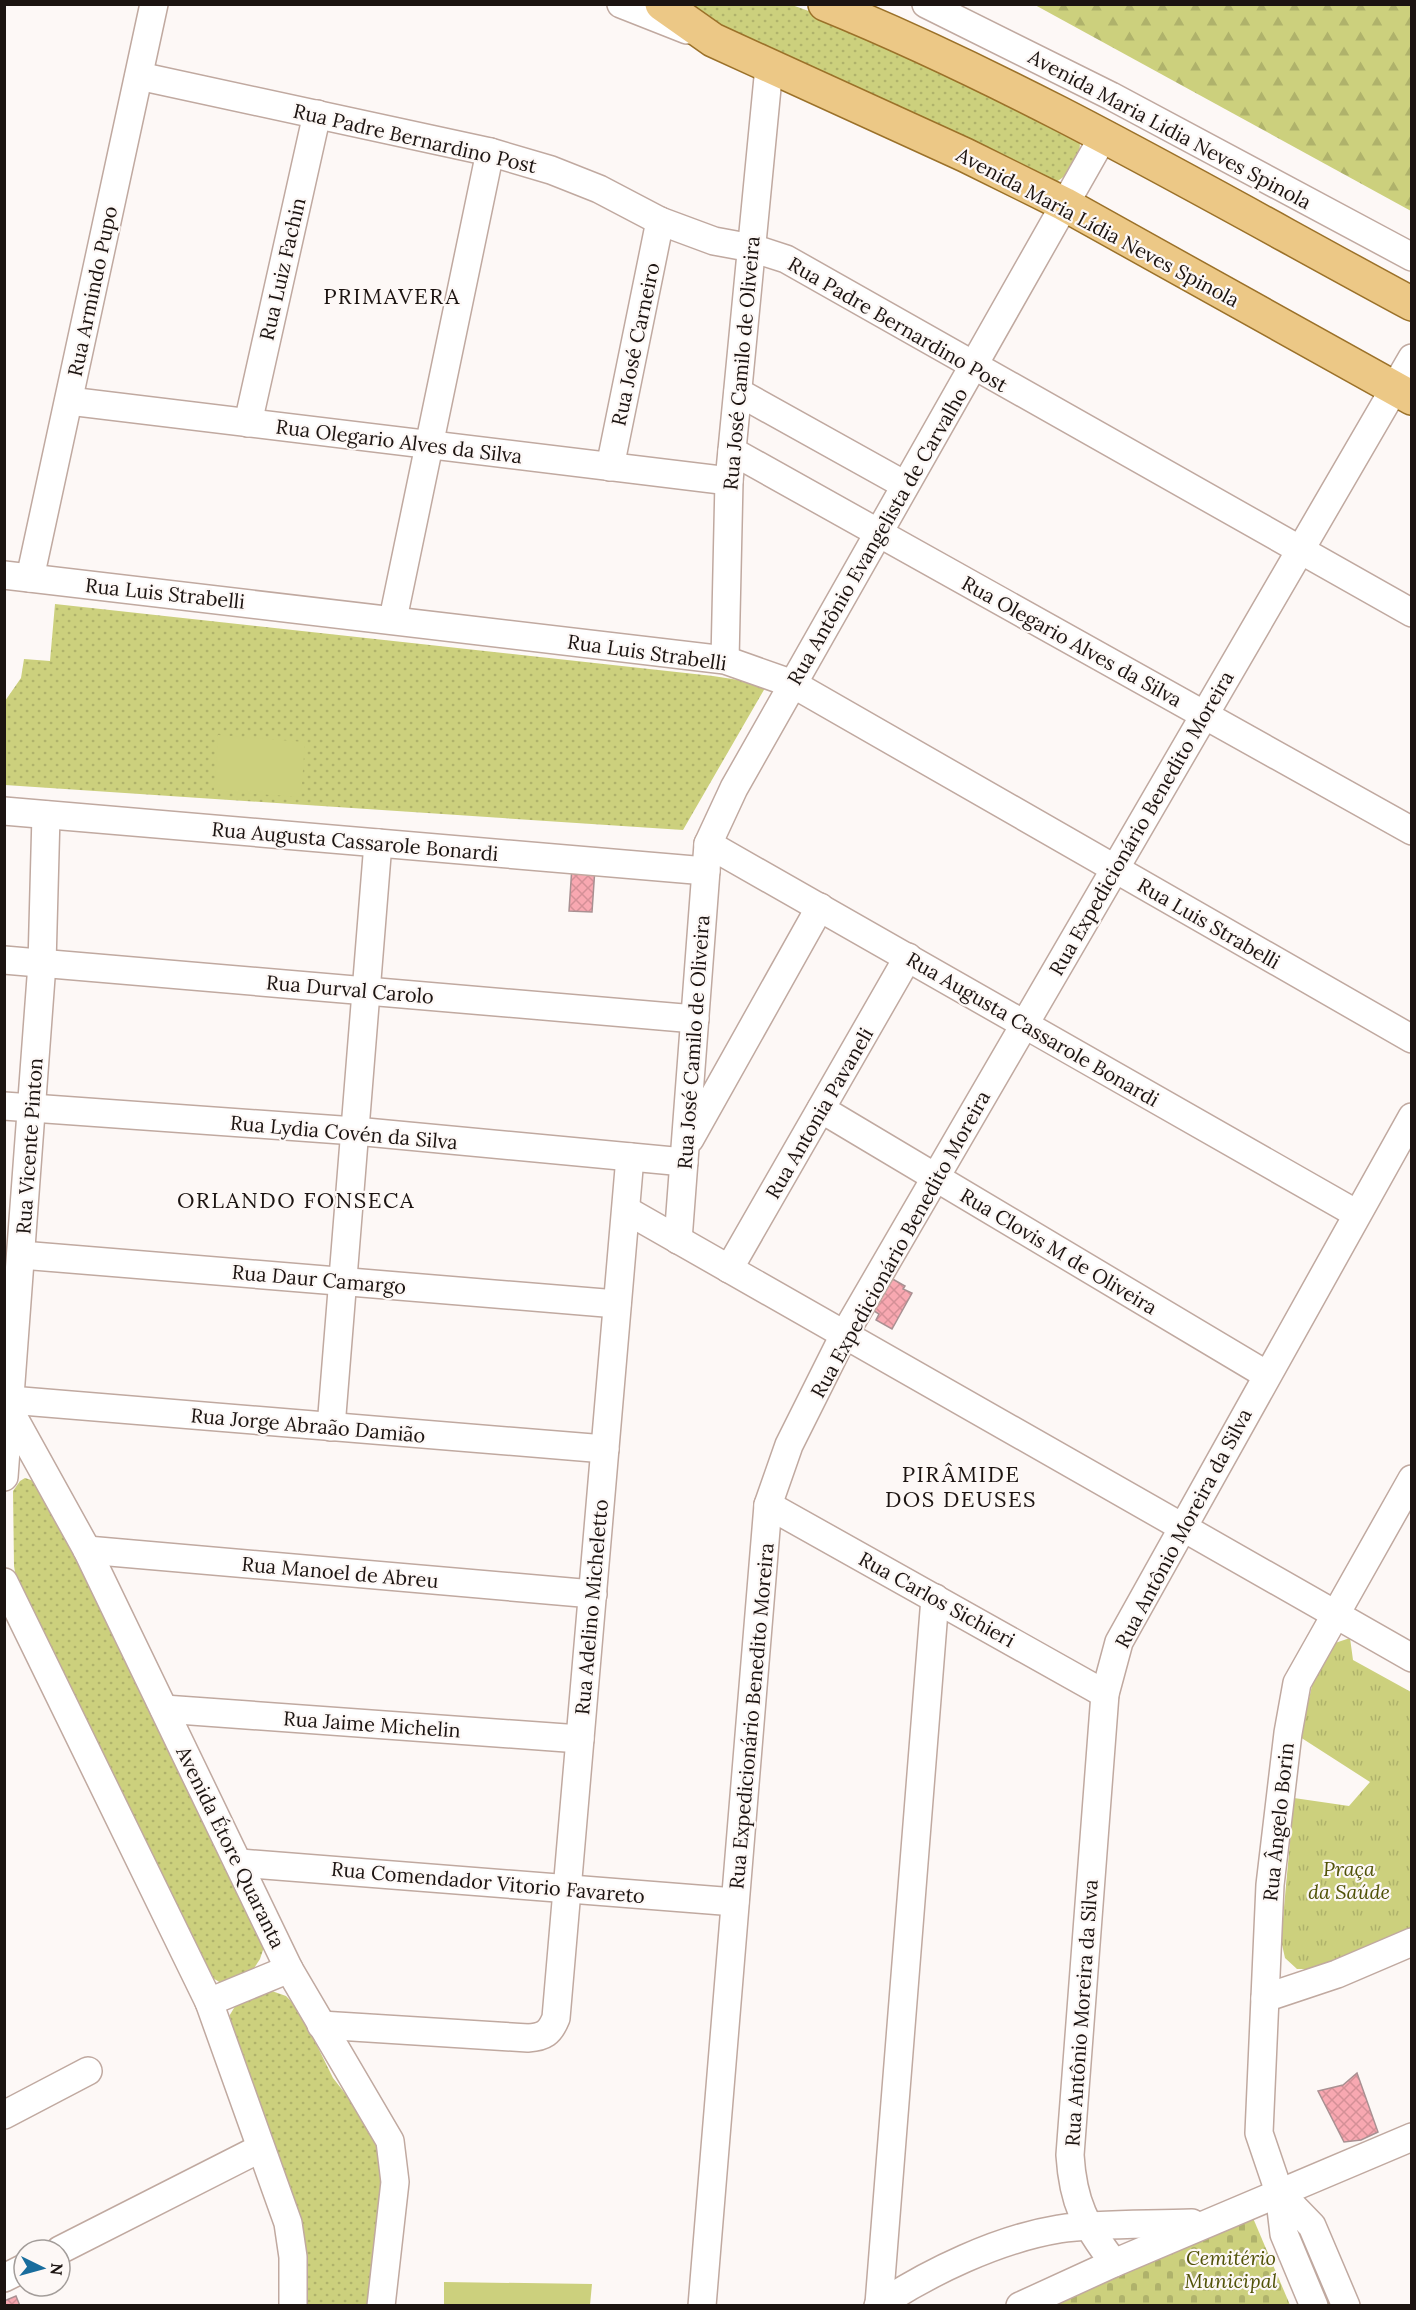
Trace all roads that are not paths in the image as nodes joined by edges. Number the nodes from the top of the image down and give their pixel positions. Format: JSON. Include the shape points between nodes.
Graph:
{"nodes":[{"id":1,"x":154,"y":4,"type":"edge"},
{"id":2,"x":621,"y":4,"type":"edge"},
{"id":3,"x":825,"y":4,"type":"edge"},
{"id":4,"x":926,"y":4,"type":"edge"},
{"id":5,"x":672,"y":8,"type":"edge"},
{"id":6,"x":713,"y":39,"type":"junction"},
{"id":7,"x":770,"y":67,"type":"junction"},
{"id":8,"x":139,"y":76,"type":"junction"},
{"id":9,"x":317,"y":114,"type":"junction"},
{"id":10,"x":1103,"y":137,"type":"junction"},
{"id":11,"x":490,"y":152,"type":"junction"},
{"id":12,"x":1064,"y":204,"type":"junction"},
{"id":13,"x":660,"y":221,"type":"junction"},
{"id":14,"x":752,"y":248,"type":"junction"},
{"id":15,"x":1412,"y":257,"type":"edge"},
{"id":16,"x":1412,"y":304,"type":"edge"},
{"id":17,"x":1412,"y":358,"type":"edge"},
{"id":18,"x":973,"y":366,"type":"junction"},
{"id":19,"x":738,"y":392,"type":"junction"},
{"id":20,"x":1403,"y":394,"type":"edge"},
{"id":21,"x":69,"y":401,"type":"junction"},
{"id":22,"x":248,"y":423,"type":"junction"},
{"id":23,"x":429,"y":445,"type":"junction"},
{"id":24,"x":732,"y":451,"type":"junction"},
{"id":25,"x":610,"y":467,"type":"junction"},
{"id":26,"x":729,"y":481,"type":"junction"},
{"id":27,"x":905,"y":485,"type":"junction"},
{"id":28,"x":879,"y":532,"type":"junction"},
{"id":29,"x":1300,"y":550,"type":"junction"},
{"id":30,"x":17,"y":577,"type":"edge"},
{"id":31,"x":1412,"y":613,"type":"edge"},
{"id":32,"x":393,"y":619,"type":"junction"},
{"id":33,"x":724,"y":660,"type":"junction"},
{"id":34,"x":793,"y":684,"type":"junction"},
{"id":35,"x":1204,"y":716,"type":"junction"},
{"id":36,"x":4,"y":811,"type":"edge"},
{"id":37,"x":46,"y":815,"type":"junction"},
{"id":38,"x":1412,"y":831,"type":"edge"},
{"id":39,"x":378,"y":843,"type":"junction"},
{"id":40,"x":708,"y":844,"type":"junction"},
{"id":41,"x":1115,"y":869,"type":"junction"},
{"id":42,"x":706,"y":871,"type":"junction"},
{"id":43,"x":820,"y":908,"type":"junction"},
{"id":44,"x":908,"y":957,"type":"junction"},
{"id":45,"x":4,"y":960,"type":"edge"},
{"id":46,"x":42,"y":964,"type":"junction"},
{"id":47,"x":366,"y":991,"type":"junction"},
{"id":48,"x":695,"y":1019,"type":"junction"},
{"id":49,"x":1024,"y":1024,"type":"junction"},
{"id":50,"x":1412,"y":1039,"type":"edge"},
{"id":51,"x":4,"y":1106,"type":"edge"},
{"id":52,"x":32,"y":1108,"type":"junction"},
{"id":53,"x":821,"y":1109,"type":"junction"},
{"id":54,"x":1412,"y":1117,"type":"edge"},
{"id":55,"x":355,"y":1131,"type":"junction"},
{"id":56,"x":684,"y":1155,"type":"junction"},
{"id":57,"x":1402,"y":1155,"type":"edge"},
{"id":58,"x":630,"y":1157,"type":"junction"},
{"id":59,"x":936,"y":1178,"type":"junction"},
{"id":60,"x":626,"y":1210,"type":"junction"},
{"id":61,"x":1357,"y":1214,"type":"junction"},
{"id":62,"x":678,"y":1240,"type":"junction"},
{"id":63,"x":21,"y":1255,"type":"junction"},
{"id":64,"x":729,"y":1269,"type":"junction"},
{"id":65,"x":343,"y":1281,"type":"junction"},
{"id":66,"x":617,"y":1304,"type":"junction"},
{"id":67,"x":844,"y":1335,"type":"junction"},
{"id":68,"x":1267,"y":1375,"type":"junction"},
{"id":69,"x":8,"y":1404,"type":"edge"},
{"id":70,"x":331,"y":1426,"type":"junction"},
{"id":71,"x":605,"y":1449,"type":"junction"},
{"id":72,"x":4,"y":1477,"type":"edge"},
{"id":73,"x":1412,"y":1479,"type":"edge"},
{"id":74,"x":768,"y":1505,"type":"junction"},
{"id":75,"x":1181,"y":1527,"type":"junction"},
{"id":76,"x":87,"y":1550,"type":"junction"},
{"id":77,"x":4,"y":1582,"type":"edge"},
{"id":78,"x":593,"y":1594,"type":"junction"},
{"id":79,"x":935,"y":1598,"type":"junction"},
{"id":80,"x":1335,"y":1614,"type":"junction"},
{"id":81,"x":1412,"y":1658,"type":"edge"},
{"id":82,"x":1105,"y":1694,"type":"junction"},
{"id":83,"x":164,"y":1709,"type":"junction"},
{"id":84,"x":580,"y":1738,"type":"junction"},
{"id":85,"x":240,"y":1863,"type":"junction"},
{"id":86,"x":567,"y":1889,"type":"junction"},
{"id":87,"x":735,"y":1902,"type":"junction"},
{"id":88,"x":1412,"y":1942,"type":"edge"},
{"id":89,"x":289,"y":1969,"type":"junction"},
{"id":90,"x":1265,"y":1998,"type":"junction"},
{"id":91,"x":209,"y":2001,"type":"junction"},
{"id":92,"x":321,"y":2025,"type":"junction"},
{"id":93,"x":88,"y":2071,"type":"dead end"},
{"id":94,"x":4,"y":2115,"type":"edge"},
{"id":95,"x":1412,"y":2137,"type":"edge"},
{"id":96,"x":260,"y":2149,"type":"junction"},
{"id":97,"x":1279,"y":2192,"type":"junction"},
{"id":98,"x":1211,"y":2222,"type":"junction"},
{"id":99,"x":1088,"y":2228,"type":"junction"},
{"id":100,"x":72,"y":2244,"type":"edge"},
{"id":101,"x":1114,"y":2263,"type":"junction"},
{"id":102,"x":878,"y":2305,"type":"edge"},
{"id":103,"x":293,"y":2306,"type":"edge"},
{"id":104,"x":381,"y":2306,"type":"edge"},
{"id":105,"x":702,"y":2306,"type":"edge"},
{"id":106,"x":1020,"y":2306,"type":"edge"},
{"id":107,"x":1314,"y":2306,"type":"edge"},
{"id":108,"x":1346,"y":2306,"type":"edge"}],
"edges":[{"from":1,"to":8,"type":"street","name":"Rua Armindo Pupo"},
{"from":2,"to":6,"type":"street","name":"Avenida Maria Lídia Neves Spinola"},
{"from":3,"to":10,"type":"main road","via":[[1005,86]]},
{"from":4,"to":15,"type":"street","name":"Avenida Maria Lidia Neves Spinola","via":[[1111,96]]},
{"from":5,"to":6,"type":"main road","name":"Avenida Maria Lídia Neves Spinola"},
{"from":6,"to":7,"type":"main road","name":"Avenida Maria Lídia Neves Spinola"},
{"from":7,"to":12,"type":"main road","name":"Avenida Maria Lídia Neves Spinola"},
{"from":7,"to":14,"type":"street","name":"Rua José Camilo de Oliveira"},
{"from":8,"to":9,"type":"street","name":"Rua Padre Bernardino Post"},
{"from":8,"to":21,"type":"street","name":"Rua Armindo Pupo"},
{"from":9,"to":11,"type":"street","name":"Rua Padre Bernardino Post"},
{"from":9,"to":22,"type":"street","name":"Rua Luiz Fachin"},
{"from":10,"to":12,"type":"street","name":"Rua Antônio Evangelista de Carvalho"},
{"from":10,"to":16,"type":"main road"},
{"from":11,"to":13,"type":"street","name":"Rua Padre Bernardino Post","via":[[599,189]]},
{"from":11,"to":23,"type":"street"},
{"from":12,"to":18,"type":"street","name":"Rua Antônio Evangelista de Carvalho"},
{"from":12,"to":20,"type":"main road","name":"Avenida Maria Lídia Neves Spinola"},
{"from":13,"to":14,"type":"street","name":"Rua Padre Bernardino Post","via":[[714,241]]},
{"from":13,"to":25,"type":"street","name":"Rua José Carneiro"},
{"from":14,"to":18,"type":"street","name":"Rua Padre Bernardino Post","via":[[786,259]]},
{"from":14,"to":19,"type":"street","name":"Rua José Camilo de Oliveira"},
{"from":17,"to":20,"type":"street","name":"Rua Expedicionário Benedito Moreira"},
{"from":18,"to":27,"type":"street","name":"Rua Antônio Evangelista de Carvalho"},
{"from":18,"to":29,"type":"street","name":"Rua Padre Bernardino Post"},
{"from":19,"to":24,"type":"street","name":"Rua José Camilo de Oliveira"},
{"from":19,"to":27,"type":"street"},
{"from":20,"to":29,"type":"street","name":"Rua Expedicionário Benedito Moreira"},
{"from":21,"to":22,"type":"street","name":"Rua Olegario Alves da Silva"},
{"from":21,"to":30,"type":"street","name":"Rua Armindo Pupo"},
{"from":22,"to":23,"type":"street","name":"Rua Olegario Alves da Silva"},
{"from":23,"to":25,"type":"street","name":"Rua Olegario Alves da Silva"},
{"from":23,"to":32,"type":"street"},
{"from":24,"to":26,"type":"street","name":"Rua José Camilo de Oliveira"},
{"from":24,"to":28,"type":"street","name":"Rua Olegario Alves da Silva"},
{"from":25,"to":26,"type":"street","name":"Rua Olegario Alves da Silva"},
{"from":26,"to":33,"type":"street","name":"Rua José Camilo de Oliveira"},
{"from":27,"to":28,"type":"street","name":"Rua Antônio Evangelista de Carvalho"},
{"from":28,"to":34,"type":"street","name":"Rua Antônio Evangelista de Carvalho"},
{"from":28,"to":35,"type":"street","name":"Rua Olegario Alves da Silva"},
{"from":29,"to":31,"type":"street","name":"Rua Padre Bernardino Post"},
{"from":29,"to":35,"type":"street","name":"Rua Expedicionário Benedito Moreira"},
{"from":30,"to":32,"type":"street","name":"Rua Luis Strabelli"},
{"from":32,"to":33,"type":"street","name":"Rua Luis Strabelli"},
{"from":33,"to":34,"type":"street","name":"Rua Luis Strabelli"},
{"from":34,"to":40,"type":"street","name":"Rua Antônio Evangelista de Carvalho","via":[[734,788]]},
{"from":34,"to":41,"type":"street","name":"Rua Luis Strabelli"},
{"from":35,"to":38,"type":"street","name":"Rua Olegario Alves da Silva"},
{"from":35,"to":41,"type":"street","name":"Rua Expedicionário Benedito Moreira"},
{"from":36,"to":37,"type":"street","name":"Rua Augusta Cassarole Bonardi"},
{"from":37,"to":39,"type":"street","name":"Rua Augusta Cassarole Bonardi"},
{"from":37,"to":46,"type":"street","name":"Rua Vicente Pinton"},
{"from":39,"to":42,"type":"street","name":"Rua Augusta Cassarole Bonardi"},
{"from":39,"to":47,"type":"street"},
{"from":40,"to":42,"type":"street","name":"Rua José Camilo de Oliveira"},
{"from":40,"to":43,"type":"street","name":"Rua Augusta Cassarole Bonardi"},
{"from":41,"to":49,"type":"street","name":"Rua Expedicionário Benedito Moreira"},
{"from":41,"to":50,"type":"street","name":"Rua Luis Strabelli"},
{"from":42,"to":48,"type":"street","name":"Rua José Camilo de Oliveira"},
{"from":43,"to":44,"type":"street","name":"Rua Augusta Cassarole Bonardi"},
{"from":43,"to":56,"type":"street"},
{"from":44,"to":49,"type":"street","name":"Rua Augusta Cassarole Bonardi"},
{"from":44,"to":53,"type":"street","name":"Rua Antonia Pavaneli"},
{"from":45,"to":46,"type":"street","name":"Rua Durval Carolo"},
{"from":46,"to":47,"type":"street","name":"Rua Durval Carolo"},
{"from":46,"to":52,"type":"street","name":"Rua Vicente Pinton"},
{"from":47,"to":48,"type":"street","name":"Rua Durval Carolo"},
{"from":47,"to":55,"type":"street"},
{"from":48,"to":56,"type":"street","name":"Rua José Camilo de Oliveira"},
{"from":49,"to":59,"type":"street","name":"Rua Expedicionário Benedito Moreira"},
{"from":49,"to":61,"type":"street","name":"Rua Augusta Cassarole Bonardi"},
{"from":51,"to":52,"type":"street","name":"Rua Lydia Covén da Silva"},
{"from":52,"to":55,"type":"street","name":"Rua Lydia Covén da Silva"},
{"from":52,"to":63,"type":"street","name":"Rua Vicente Pinton"},
{"from":53,"to":59,"type":"street","name":"Rua Clovis M de Oliveira"},
{"from":53,"to":64,"type":"street","name":"Rua Antonia Pavaneli"},
{"from":54,"to":57,"type":"street","name":"Rua Antônio Moreira da Silva"},
{"from":55,"to":58,"type":"street","name":"Rua Lydia Covén da Silva"},
{"from":55,"to":65,"type":"street"},
{"from":56,"to":58,"type":"street","name":"Rua Lydia Covén da Silva"},
{"from":56,"to":62,"type":"street","name":"Rua José Camilo de Oliveira"},
{"from":57,"to":61,"type":"street","name":"Rua Antônio Moreira da Silva"},
{"from":58,"to":60,"type":"street","name":"Rua Adelino Micheletto"},
{"from":59,"to":67,"type":"street","name":"Rua Expedicionário Benedito Moreira"},
{"from":59,"to":68,"type":"street","name":"Rua Clovis M de Oliveira"},
{"from":60,"to":62,"type":"street"},
{"from":60,"to":66,"type":"street","name":"Rua Adelino Micheletto"},
{"from":61,"to":68,"type":"street","name":"Rua Antônio Moreira da Silva"},
{"from":62,"to":64,"type":"street"},
{"from":63,"to":65,"type":"street","name":"Rua Daur Camargo"},
{"from":63,"to":69,"type":"street","name":"Rua Vicente Pinton"},
{"from":64,"to":67,"type":"street"},
{"from":65,"to":66,"type":"street","name":"Rua Daur Camargo"},
{"from":65,"to":70,"type":"street"},
{"from":66,"to":71,"type":"street","name":"Rua Adelino Micheletto"},
{"from":67,"to":74,"type":"street","name":"Rua Expedicionário Benedito Moreira","via":[[789,1445]]},
{"from":67,"to":75,"type":"street"},
{"from":68,"to":75,"type":"street","name":"Rua Antônio Moreira da Silva"},
{"from":69,"to":70,"type":"street","name":"Rua Jorge Abraão Damião"},
{"from":69,"to":72,"type":"street","name":"Rua Vicente Pinton"},
{"from":69,"to":76,"type":"street","name":"Avenida Étore Quaranta"},
{"from":70,"to":71,"type":"street","name":"Rua Jorge Abraão Damião"},
{"from":71,"to":78,"type":"street","name":"Rua Adelino Micheletto"},
{"from":73,"to":80,"type":"street","name":"Rua Ângelo Borin"},
{"from":74,"to":79,"type":"street","name":"Rua Carlos Sichieri"},
{"from":74,"to":87,"type":"street","name":"Rua Expedicionário Benedito Moreira"},
{"from":75,"to":80,"type":"street"},
{"from":75,"to":82,"type":"street","name":"Rua Antônio Moreira da Silva","via":[[1119,1642]]},
{"from":76,"to":78,"type":"street","name":"Rua Manoel de Abreu"},
{"from":76,"to":83,"type":"street","name":"Avenida Étore Quaranta"},
{"from":77,"to":91,"type":"street"},
{"from":78,"to":84,"type":"street","name":"Rua Adelino Micheletto"},
{"from":79,"to":82,"type":"street","name":"Rua Carlos Sichieri"},
{"from":79,"to":102,"type":"street"},
{"from":80,"to":81,"type":"street"},
{"from":80,"to":90,"type":"street","name":"Rua Ângelo Borin","via":[[1297,1683],[1270,1885]]},
{"from":82,"to":99,"type":"street","name":"Rua Antônio Moreira da Silva","via":[[1071,2155],[1077,2204]]},
{"from":83,"to":84,"type":"street","name":"Rua Jaime Michelin"},
{"from":83,"to":85,"type":"street","name":"Avenida Étore Quaranta"},
{"from":84,"to":86,"type":"street","name":"Rua Adelino Micheletto"},
{"from":85,"to":86,"type":"street","name":"Rua Comendador Vitorio Favareto"},
{"from":85,"to":89,"type":"street","name":"Avenida Étore Quaranta"},
{"from":86,"to":87,"type":"street","name":"Rua Comendador Vitorio Favareto"},
{"from":86,"to":92,"type":"street","name":"Rua Adelino Micheletto","via":[[556,2018],[552,2030],[545,2035],[528,2038]]},
{"from":87,"to":105,"type":"street","name":"Rua Expedicionário Benedito Moreira"},
{"from":88,"to":90,"type":"street","via":[[1337,1974]]},
{"from":89,"to":91,"type":"street"},
{"from":89,"to":92,"type":"street","name":"Avenida Étore Quaranta"},
{"from":90,"to":97,"type":"street","name":"Rua Ângelo Borin","via":[[1259,2133]]},
{"from":91,"to":96,"type":"street"},
{"from":92,"to":104,"type":"street","name":"Avenida Étore Quaranta","via":[[390,2141],[395,2182]]},
{"from":93,"to":94,"type":"street"},
{"from":95,"to":97,"type":"street"},
{"from":96,"to":100,"type":"street"},
{"from":96,"to":103,"type":"street","via":[[288,2223]]},
{"from":97,"to":98,"type":"street"},
{"from":97,"to":107,"type":"street","via":[[1284,2234]]},
{"from":97,"to":108,"type":"street","via":[[1312,2226]]},
{"from":98,"to":99,"type":"street"},
{"from":98,"to":101,"type":"street"},
{"from":99,"to":101,"type":"street","name":"Rua Antônio Moreira da Silva"},
{"from":99,"to":102,"type":"street","via":[[1061,2229],[1001,2243]]},
{"from":101,"to":106,"type":"street"}]}
